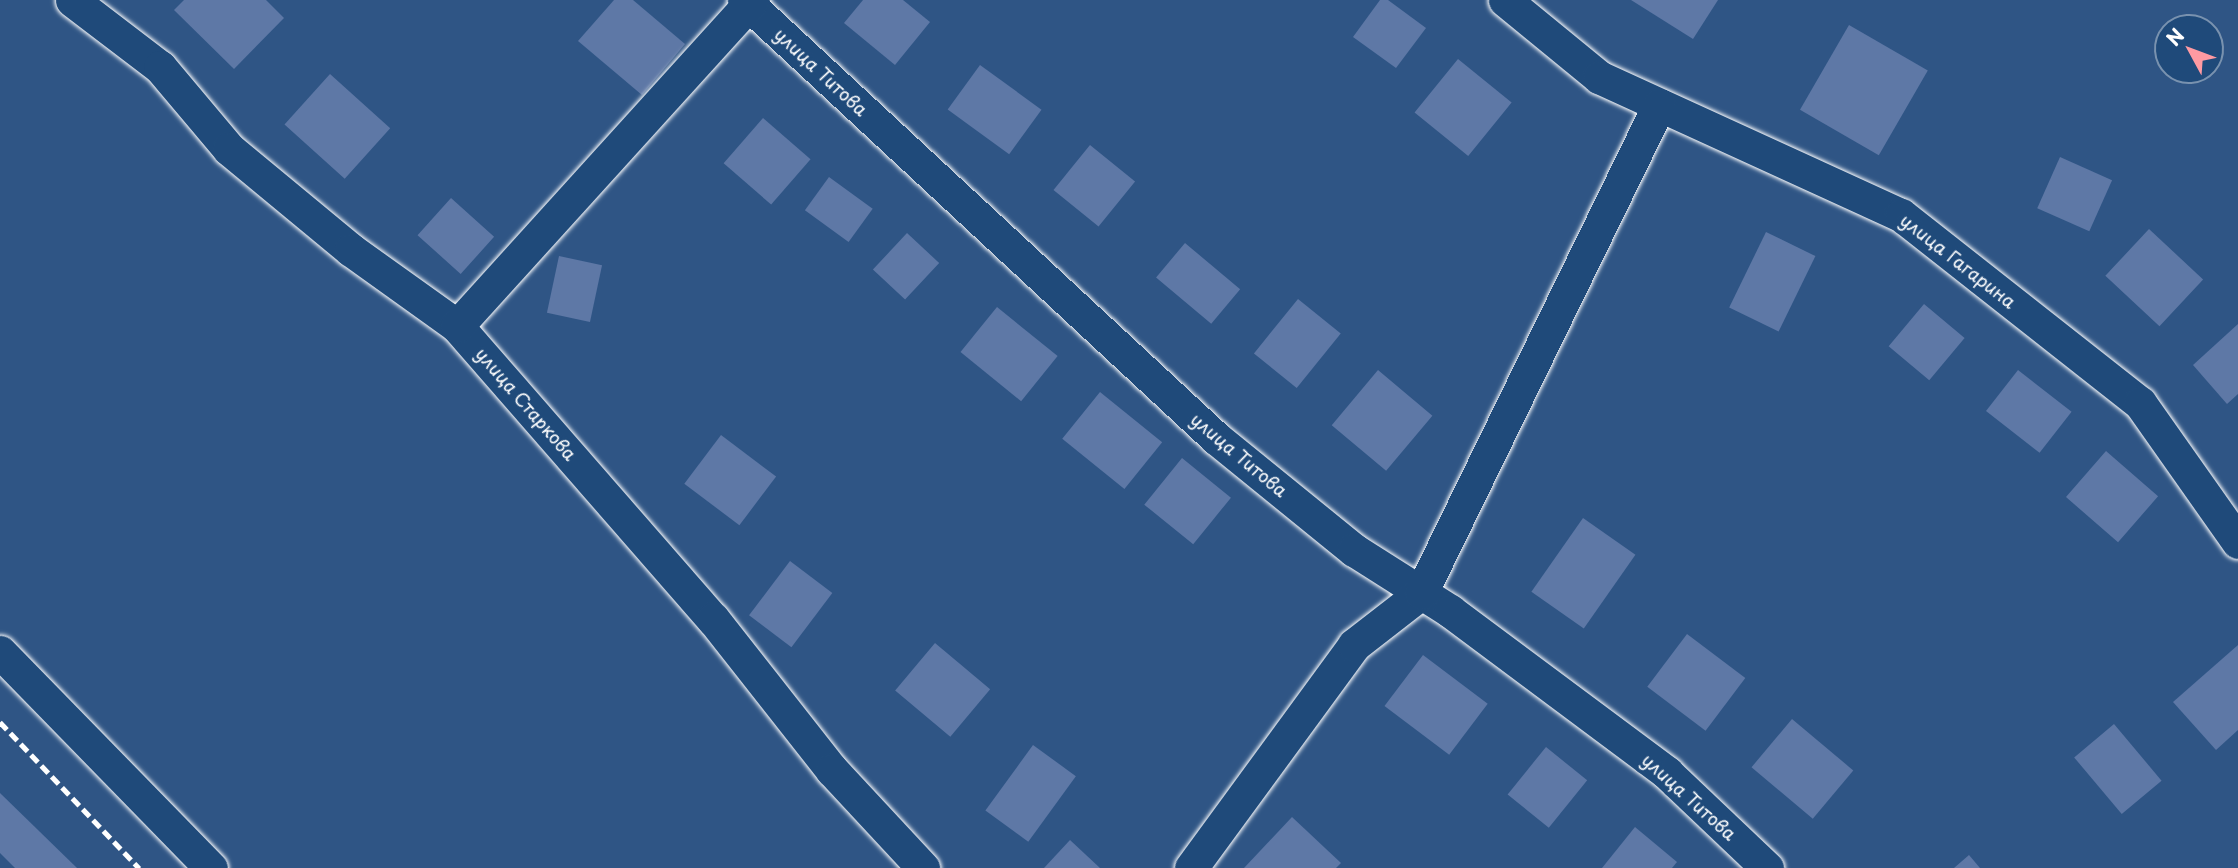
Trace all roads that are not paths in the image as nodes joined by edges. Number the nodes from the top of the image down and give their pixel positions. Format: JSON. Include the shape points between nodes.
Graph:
{"nodes":[{"id":1,"x":72,"y":0,"type":"edge"},
{"id":2,"x":1505,"y":0,"type":"edge"},
{"id":3,"x":749,"y":2,"type":"edge"},
{"id":4,"x":1659,"y":105,"type":"junction"},
{"id":5,"x":457,"y":326,"type":"junction"},
{"id":6,"x":2238,"y":542,"type":"edge"},
{"id":7,"x":1421,"y":593,"type":"junction"},
{"id":8,"x":0,"y":652,"type":"edge"},
{"id":9,"x":211,"y":868,"type":"edge"},
{"id":10,"x":923,"y":868,"type":"edge"},
{"id":11,"x":1191,"y":868,"type":"edge"},
{"id":12,"x":1767,"y":868,"type":"edge"}],
"edges":[{"from":1,"to":5,"type":"street","name":"улица Старкова","via":[[160,67],[229,149],[351,250]]},
{"from":2,"to":4,"type":"street","name":"улица Гагарина","via":[[1599,77]]},
{"from":3,"to":5,"type":"street"},
{"from":3,"to":7,"type":"street","name":"улица Титова","via":[[1216,438],[1354,550]]},
{"from":4,"to":6,"type":"street","name":"улица Гагарина","via":[[1901,215],[2140,403]]},
{"from":4,"to":7,"type":"street"},
{"from":5,"to":10,"type":"street","name":"улица Старкова","via":[[713,619],[832,770]]},
{"from":7,"to":11,"type":"street","via":[[1354,645]]},
{"from":7,"to":12,"type":"street","name":"улица Титова","via":[[1667,773]]},
{"from":8,"to":9,"type":"street"}]}
